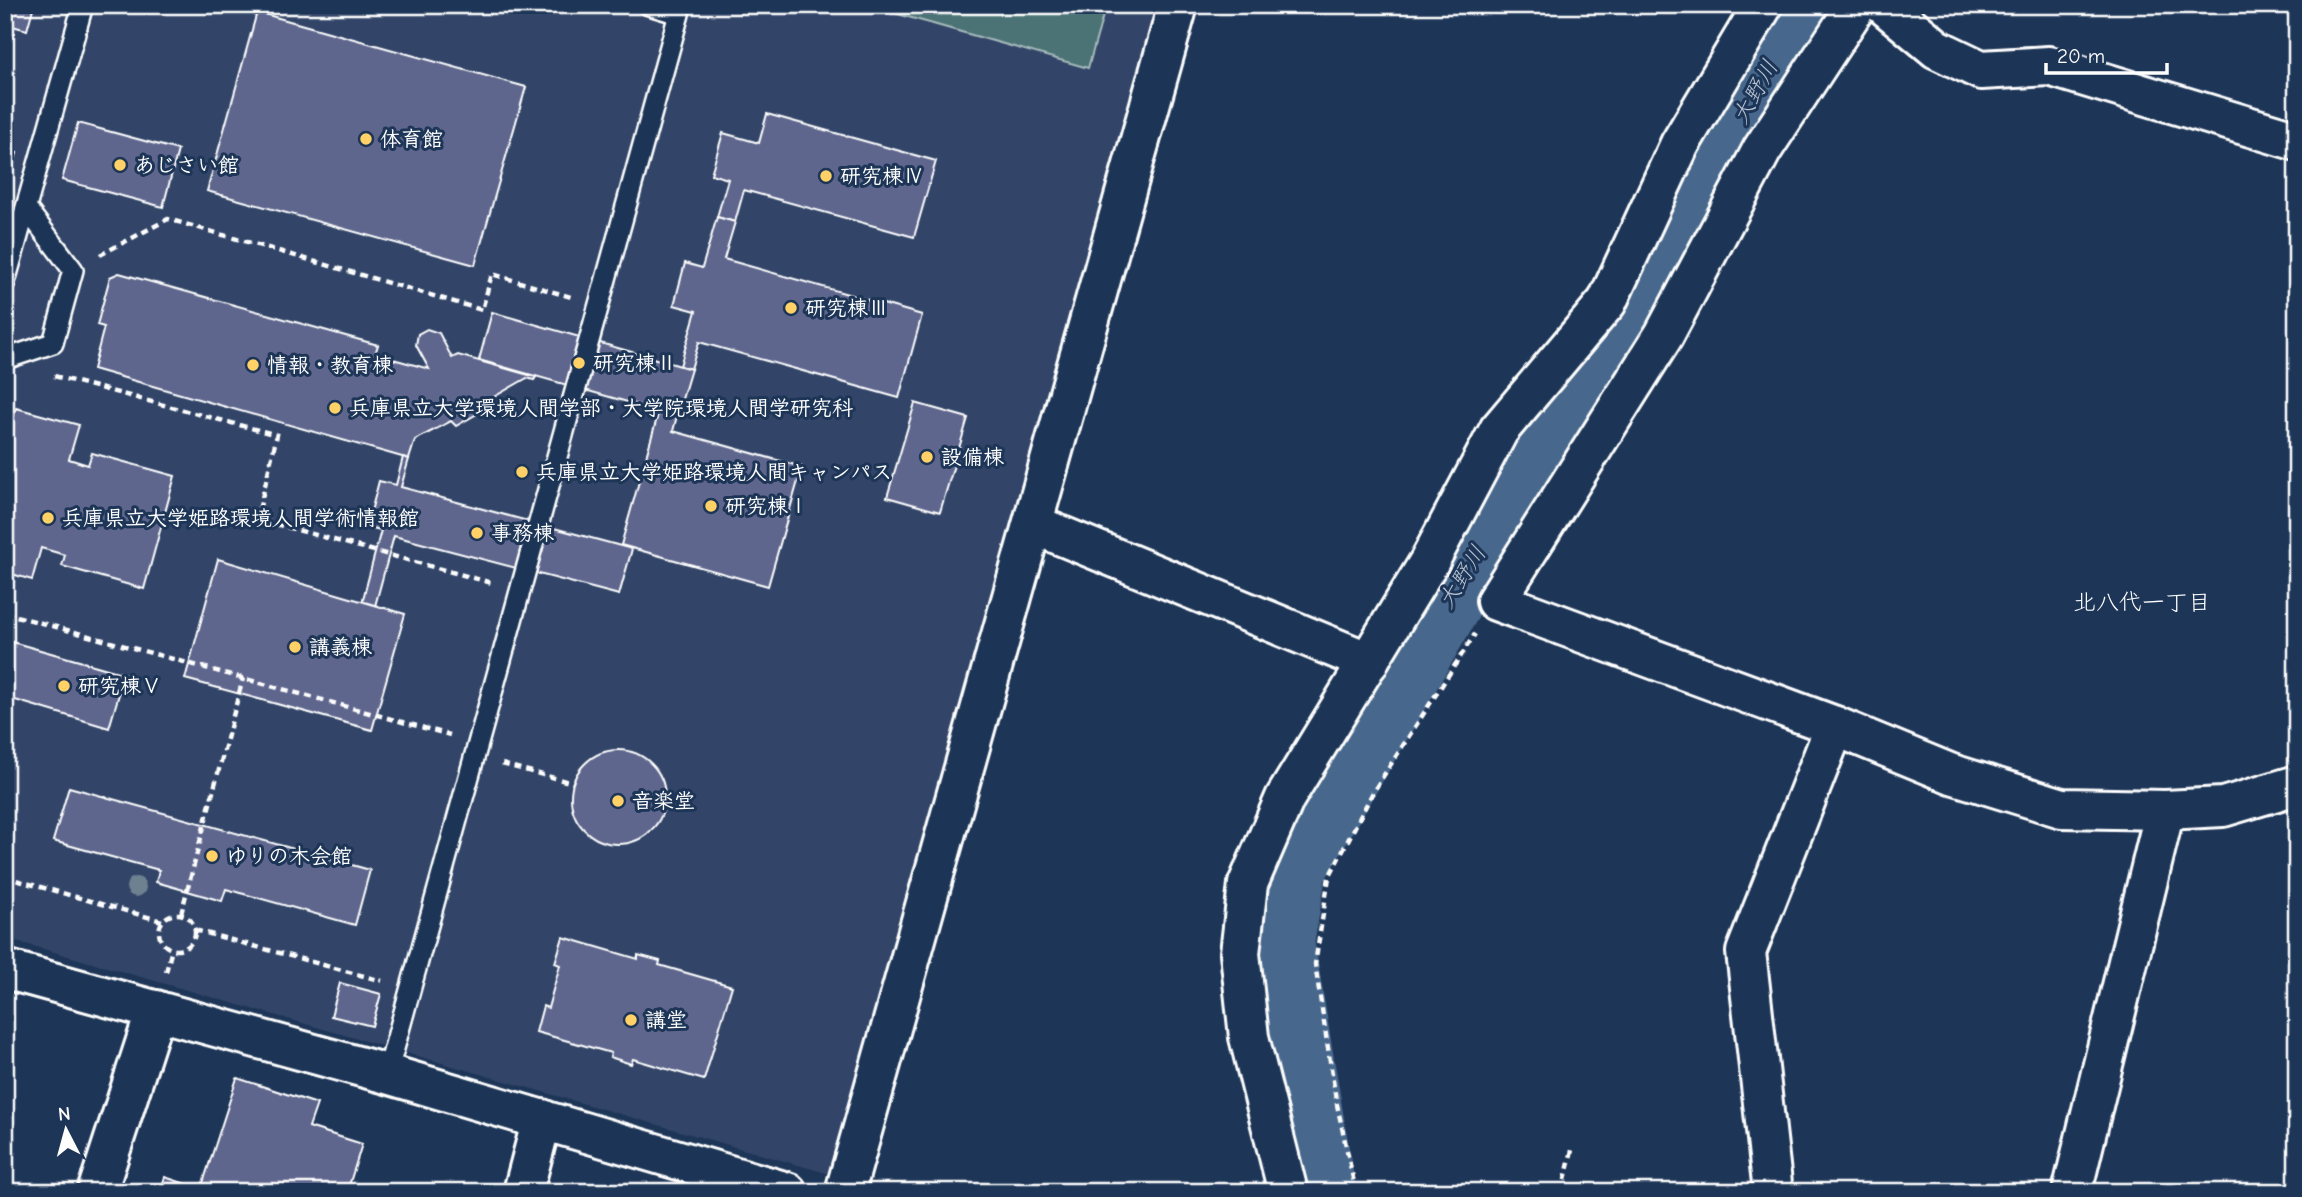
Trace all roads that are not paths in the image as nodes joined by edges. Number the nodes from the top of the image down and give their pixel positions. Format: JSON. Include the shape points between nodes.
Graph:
{"nodes":[{"id":1,"x":83,"y":5,"type":"edge"},
{"id":2,"x":649,"y":5,"type":"edge"},
{"id":3,"x":1178,"y":5,"type":"edge"},
{"id":4,"x":1763,"y":5,"type":"edge"},
{"id":5,"x":1857,"y":5,"type":"edge"},
{"id":6,"x":1884,"y":5,"type":"edge"},
{"id":7,"x":2297,"y":141,"type":"edge"},
{"id":8,"x":26,"y":208,"type":"junction"},
{"id":9,"x":5,"y":282,"type":"edge"},
{"id":10,"x":5,"y":359,"type":"edge"},
{"id":11,"x":1035,"y":525,"type":"junction"},
{"id":12,"x":1369,"y":662,"type":"junction"},
{"id":13,"x":1835,"y":726,"type":"junction"},
{"id":14,"x":2297,"y":785,"type":"edge"},
{"id":15,"x":2165,"y":810,"type":"junction"},
{"id":16,"x":5,"y":969,"type":"edge"},
{"id":17,"x":156,"y":1010,"type":"junction"},
{"id":18,"x":387,"y":1074,"type":"junction"},
{"id":19,"x":542,"y":1119,"type":"junction"},
{"id":20,"x":97,"y":1192,"type":"edge"},
{"id":21,"x":523,"y":1192,"type":"edge"},
{"id":22,"x":787,"y":1192,"type":"edge"},
{"id":23,"x":845,"y":1192,"type":"edge"},
{"id":24,"x":1287,"y":1192,"type":"edge"},
{"id":25,"x":1773,"y":1192,"type":"edge"},
{"id":26,"x":2072,"y":1192,"type":"edge"}],
"edges":[{"from":1,"to":8,"type":"lane"},
{"from":2,"to":18,"type":"lane","via":[[680,14]]},
{"from":3,"to":11,"type":"street"},
{"from":4,"to":12,"type":"street","via":[[1679,144],[1607,302],[1499,430]]},
{"from":5,"to":13,"type":"street","via":[[1762,150],[1664,335],[1496,601]]},
{"from":6,"to":7,"type":"street","via":[[1937,49],[1982,70],[2049,66]]},
{"from":8,"to":9,"type":"lane"},
{"from":8,"to":10,"type":"lane","via":[[73,270],[53,343]]},
{"from":11,"to":12,"type":"street"},
{"from":11,"to":23,"type":"street"},
{"from":12,"to":24,"type":"street","via":[[1285,798],[1248,884],[1240,953],[1249,1037]]},
{"from":13,"to":15,"type":"street","via":[[1952,774],[2062,808]]},
{"from":13,"to":25,"type":"street","via":[[1746,952]]},
{"from":14,"to":15,"type":"street","via":[[2223,807]]},
{"from":15,"to":26,"type":"street"},
{"from":16,"to":17,"type":"street"},
{"from":17,"to":18,"type":"street"},
{"from":17,"to":20,"type":"street"},
{"from":18,"to":19,"type":"street"},
{"from":19,"to":21,"type":"street"},
{"from":19,"to":22,"type":"street"}]}
